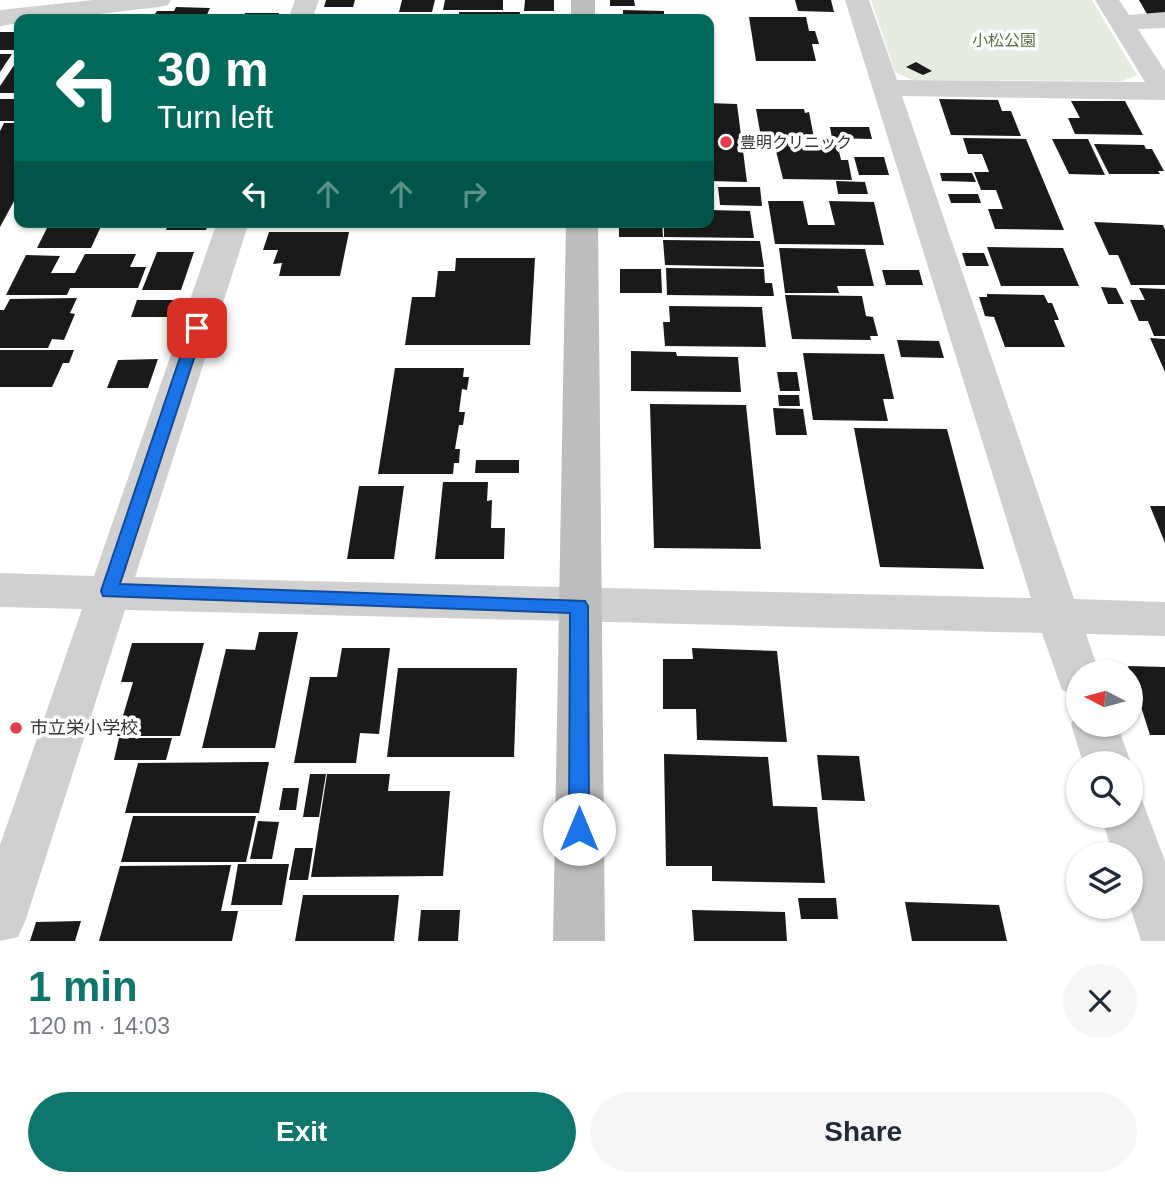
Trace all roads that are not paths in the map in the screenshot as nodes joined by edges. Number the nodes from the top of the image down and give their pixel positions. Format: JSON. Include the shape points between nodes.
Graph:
{"nodes":[{"id":1,"x":159,"y":0,"type":"edge"},
{"id":2,"x":857,"y":0,"type":"edge"},
{"id":3,"x":1107,"y":0,"type":"edge"},
{"id":4,"x":35,"y":14,"type":"edge"},
{"id":5,"x":1165,"y":20,"type":"edge"},
{"id":6,"x":1121,"y":23,"type":"junction"},
{"id":7,"x":885,"y":88,"type":"junction"},
{"id":8,"x":1164,"y":91,"type":"edge"},
{"id":9,"x":231,"y":228,"type":"edge"},
{"id":10,"x":582,"y":228,"type":"edge"},
{"id":11,"x":0,"y":590,"type":"edge"},
{"id":12,"x":109,"y":591,"type":"junction"},
{"id":13,"x":579,"y":606,"type":"junction"},
{"id":14,"x":1057,"y":615,"type":"junction"},
{"id":15,"x":1165,"y":619,"type":"edge"},
{"id":16,"x":1072,"y":660,"type":"edge"},
{"id":17,"x":1129,"y":828,"type":"edge"},
{"id":18,"x":0,"y":919,"type":"edge"},
{"id":19,"x":1165,"y":935,"type":"edge"},
{"id":20,"x":579,"y":941,"type":"edge"}],
"edges":[{"from":1,"to":4,"type":"street"},
{"from":2,"to":7,"type":"street"},
{"from":3,"to":6,"type":"street"},
{"from":5,"to":6,"type":"street"},
{"from":6,"to":8,"type":"street"},
{"from":7,"to":8,"type":"street"},
{"from":7,"to":14,"type":"street"},
{"from":9,"to":12,"type":"street"},
{"from":10,"to":13,"type":"street"},
{"from":11,"to":12,"type":"street"},
{"from":12,"to":13,"type":"street"},
{"from":12,"to":18,"type":"street"},
{"from":13,"to":14,"type":"street"},
{"from":13,"to":20,"type":"street"},
{"from":14,"to":15,"type":"street"},
{"from":14,"to":16,"type":"street"},
{"from":17,"to":19,"type":"street"}]}
